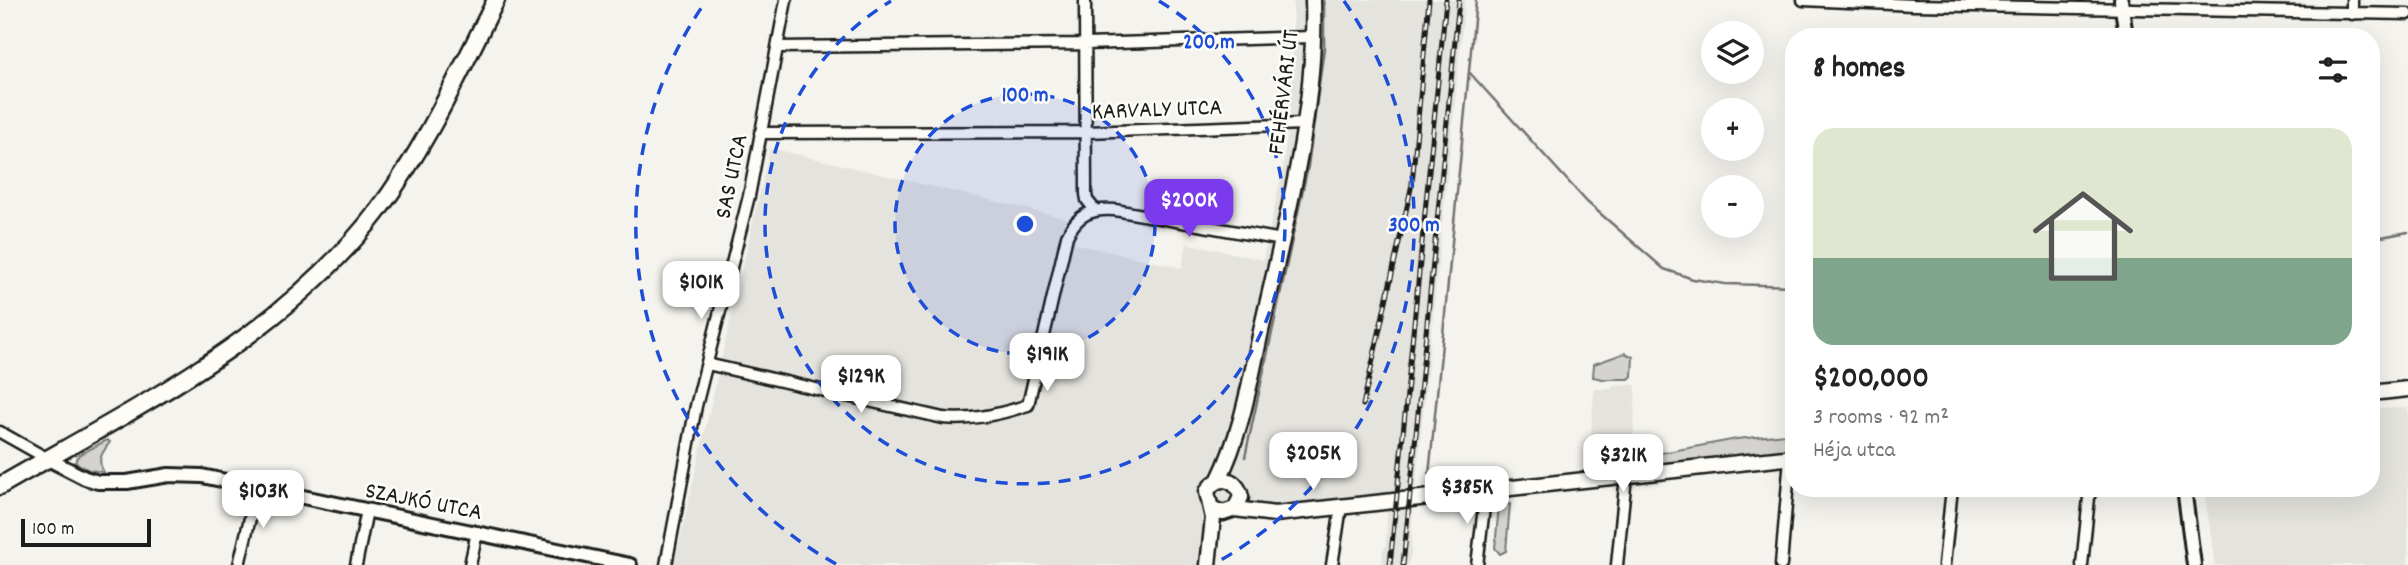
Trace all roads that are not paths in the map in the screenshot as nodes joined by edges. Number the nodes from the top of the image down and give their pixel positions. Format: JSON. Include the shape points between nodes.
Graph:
{"nodes":[{"id":1,"x":496,"y":0,"type":"edge"},
{"id":2,"x":786,"y":0,"type":"edge"},
{"id":3,"x":1085,"y":0,"type":"edge"},
{"id":4,"x":1313,"y":0,"type":"edge"},
{"id":5,"x":1803,"y":0,"type":"edge"},
{"id":6,"x":2352,"y":0,"type":"edge"},
{"id":7,"x":1914,"y":3,"type":"edge"},
{"id":8,"x":1975,"y":3,"type":"edge"},
{"id":9,"x":2122,"y":5,"type":"edge"},
{"id":10,"x":2187,"y":5,"type":"edge"},
{"id":11,"x":2352,"y":14,"type":"junction"},
{"id":12,"x":2408,"y":14,"type":"edge"},
{"id":13,"x":2125,"y":28,"type":"edge"},
{"id":14,"x":1312,"y":37,"type":"junction"},
{"id":15,"x":1085,"y":44,"type":"junction"},
{"id":16,"x":778,"y":47,"type":"junction"},
{"id":17,"x":1304,"y":124,"type":"junction"},
{"id":18,"x":1087,"y":132,"type":"junction"},
{"id":19,"x":760,"y":133,"type":"junction"},
{"id":20,"x":1095,"y":210,"type":"junction"},
{"id":21,"x":1282,"y":240,"type":"junction"},
{"id":22,"x":707,"y":364,"type":"junction"},
{"id":23,"x":2408,"y":389,"type":"edge"},
{"id":24,"x":2380,"y":393,"type":"edge"},
{"id":25,"x":0,"y":432,"type":"edge"},
{"id":26,"x":1237,"y":435,"type":"junction"},
{"id":27,"x":1785,"y":458,"type":"edge"},
{"id":28,"x":48,"y":459,"type":"junction"},
{"id":29,"x":1626,"y":476,"type":"junction"},
{"id":30,"x":1219,"y":481,"type":"junction"},
{"id":31,"x":0,"y":486,"type":"edge"},
{"id":32,"x":257,"y":488,"type":"junction"},
{"id":33,"x":1238,"y":488,"type":"junction"},
{"id":34,"x":1486,"y":491,"type":"junction"},
{"id":35,"x":1788,"y":497,"type":"edge"},
{"id":36,"x":1951,"y":497,"type":"edge"},
{"id":37,"x":2089,"y":497,"type":"edge"},
{"id":38,"x":2186,"y":497,"type":"edge"},
{"id":39,"x":1341,"y":507,"type":"junction"},
{"id":40,"x":1211,"y":508,"type":"junction"},
{"id":41,"x":368,"y":510,"type":"junction"},
{"id":42,"x":1231,"y":511,"type":"junction"},
{"id":43,"x":1289,"y":512,"type":"junction"},
{"id":44,"x":477,"y":532,"type":"junction"},
{"id":45,"x":239,"y":565,"type":"edge"},
{"id":46,"x":356,"y":565,"type":"edge"},
{"id":47,"x":470,"y":565,"type":"edge"},
{"id":48,"x":630,"y":565,"type":"edge"},
{"id":49,"x":666,"y":565,"type":"edge"},
{"id":50,"x":1209,"y":565,"type":"edge"},
{"id":51,"x":1332,"y":565,"type":"edge"},
{"id":52,"x":1477,"y":565,"type":"edge"},
{"id":53,"x":1617,"y":565,"type":"edge"},
{"id":54,"x":1780,"y":565,"type":"edge"},
{"id":55,"x":1944,"y":565,"type":"edge"},
{"id":56,"x":2082,"y":565,"type":"edge"},
{"id":57,"x":2194,"y":565,"type":"edge"}],
"edges":[{"from":1,"to":28,"type":"main road","via":[[426,139],[346,248],[295,299],[243,341]]},
{"from":2,"to":16,"type":"street","name":"SAS UTCA"},
{"from":3,"to":15,"type":"street"},
{"from":4,"to":14,"type":"main road","name":"FEHÉRVÁRI ÚT"},
{"from":5,"to":7,"type":"street"},
{"from":6,"to":11,"type":"street"},
{"from":7,"to":8,"type":"street"},
{"from":8,"to":9,"type":"street"},
{"from":9,"to":10,"type":"street"},
{"from":9,"to":13,"type":"street"},
{"from":10,"to":11,"type":"street"},
{"from":11,"to":12,"type":"street"},
{"from":14,"to":15,"type":"street"},
{"from":14,"to":17,"type":"main road","name":"FEHÉRVÁRI ÚT"},
{"from":15,"to":16,"type":"street"},
{"from":15,"to":18,"type":"street"},
{"from":16,"to":19,"type":"street","name":"SAS UTCA"},
{"from":17,"to":18,"type":"street","name":"KARVALY UTCA"},
{"from":17,"to":21,"type":"main road","name":"FEHÉRVÁRI ÚT"},
{"from":18,"to":19,"type":"street","name":"KARVALY UTCA"},
{"from":18,"to":20,"type":"street","via":[[1086,194]]},
{"from":19,"to":22,"type":"street","name":"SAS UTCA"},
{"from":20,"to":21,"type":"street","via":[[1115,209]]},
{"from":20,"to":22,"type":"street","via":[[1077,219],[1066,236],[1028,405],[956,419]]},
{"from":21,"to":26,"type":"main road","name":"FEHÉRVÁRI ÚT"},
{"from":22,"to":49,"type":"street","name":"SAS UTCA"},
{"from":23,"to":24,"type":"main road"},
{"from":25,"to":28,"type":"street"},
{"from":26,"to":30,"type":"main road","name":"FEHÉRVÁRI ÚT"},
{"from":26,"to":33,"type":"main road","name":"FEHÉRVÁRI ÚT"},
{"from":27,"to":29,"type":"main road"},
{"from":28,"to":31,"type":"main road"},
{"from":28,"to":32,"type":"street","name":"SZAJKÓ UTCA","via":[[98,482],[184,474]]},
{"from":29,"to":34,"type":"main road"},
{"from":29,"to":53,"type":"street"},
{"from":30,"to":33,"type":"main road","via":[[1227,480]]},
{"from":30,"to":40,"type":"main road","via":[[1207,492]]},
{"from":32,"to":41,"type":"street","name":"SZAJKÓ UTCA"},
{"from":32,"to":45,"type":"street"},
{"from":33,"to":42,"type":"main road","via":[[1240,501]]},
{"from":33,"to":43,"type":"main road","via":[[1255,501]]},
{"from":34,"to":39,"type":"main road"},
{"from":34,"to":52,"type":"street"},
{"from":35,"to":54,"type":"street"},
{"from":36,"to":55,"type":"street"},
{"from":37,"to":56,"type":"street"},
{"from":38,"to":57,"type":"street"},
{"from":39,"to":43,"type":"main road"},
{"from":39,"to":51,"type":"street"},
{"from":40,"to":42,"type":"main road","via":[[1219,513]]},
{"from":40,"to":50,"type":"main road"},
{"from":41,"to":44,"type":"street","name":"SZAJKÓ UTCA"},
{"from":41,"to":46,"type":"street"},
{"from":42,"to":43,"type":"main road"},
{"from":42,"to":50,"type":"main road"},
{"from":44,"to":47,"type":"street"},
{"from":44,"to":48,"type":"street","name":"SZAJKÓ UTCA"}]}
